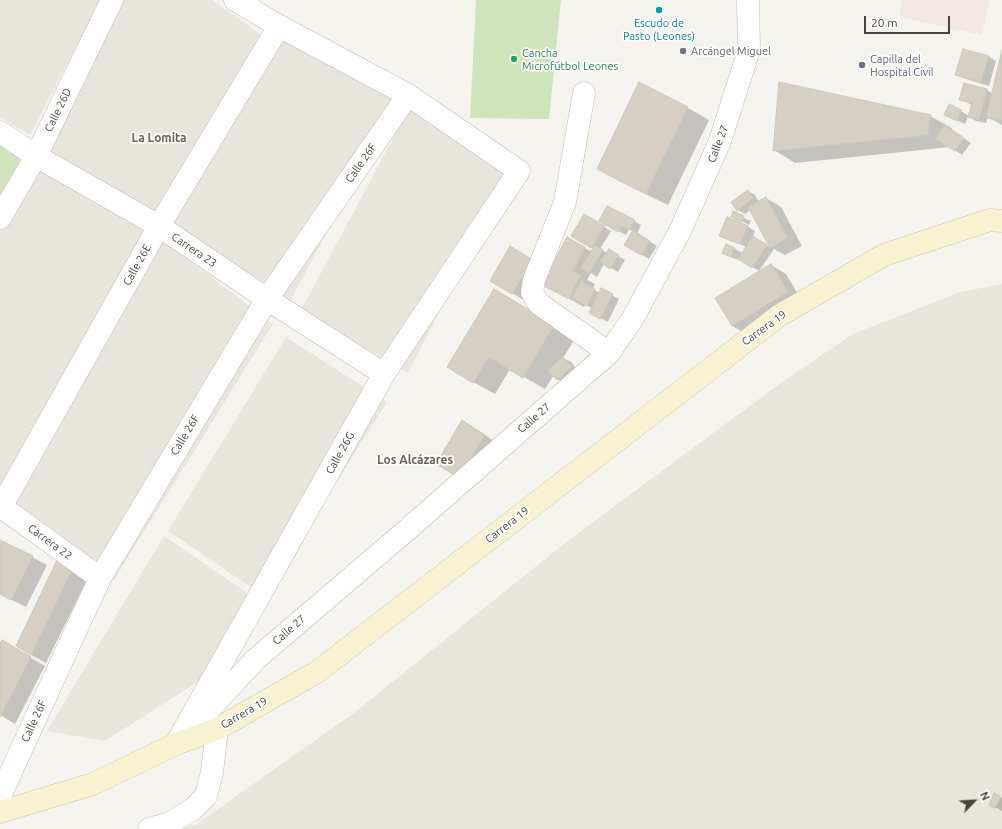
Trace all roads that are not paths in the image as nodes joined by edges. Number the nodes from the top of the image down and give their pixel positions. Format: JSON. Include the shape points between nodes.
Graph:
{"nodes":[{"id":1,"x":112,"y":0,"type":"edge"},
{"id":2,"x":235,"y":0,"type":"edge"},
{"id":3,"x":748,"y":0,"type":"edge"},
{"id":4,"x":279,"y":26,"type":"junction"},
{"id":5,"x":584,"y":93,"type":"dead end"},
{"id":6,"x":408,"y":95,"type":"junction"},
{"id":7,"x":0,"y":132,"type":"edge"},
{"id":8,"x":36,"y":156,"type":"junction"},
{"id":9,"x":0,"y":218,"type":"edge"},
{"id":10,"x":1002,"y":221,"type":"edge"},
{"id":11,"x":159,"y":226,"type":"junction"},
{"id":12,"x":267,"y":299,"type":"junction"},
{"id":13,"x":609,"y":353,"type":"junction"},
{"id":14,"x":384,"y":374,"type":"junction"},
{"id":15,"x":1,"y":506,"type":"edge"},
{"id":16,"x":100,"y":578,"type":"junction"},
{"id":17,"x":217,"y":729,"type":"junction"},
{"id":18,"x":176,"y":744,"type":"junction"},
{"id":19,"x":0,"y":796,"type":"edge"},
{"id":20,"x":0,"y":812,"type":"edge"},
{"id":21,"x":149,"y":829,"type":"edge"}],
"edges":[{"from":1,"to":8,"type":"street","name":"Calle 26D"},
{"from":2,"to":4,"type":"street"},
{"from":3,"to":13,"type":"street","name":"Calle 27","via":[[749,50],[720,141],[681,229],[633,318]]},
{"from":4,"to":6,"type":"street"},
{"from":4,"to":11,"type":"street","name":"Calle 26E"},
{"from":5,"to":13,"type":"street","via":[[565,202],[534,280],[532,292],[538,303]]},
{"from":6,"to":12,"type":"street","name":"Calle 26F"},
{"from":6,"to":14,"type":"street","name":"Calle 26G","via":[[519,171]]},
{"from":7,"to":8,"type":"street","name":"Carrera 23"},
{"from":8,"to":9,"type":"street","name":"Calle 26D"},
{"from":8,"to":11,"type":"street","name":"Carrera 23"},
{"from":10,"to":17,"type":"street","name":"Carrera 19","via":[[990,220],[884,255],[780,315],[316,672]]},
{"from":11,"to":12,"type":"street","name":"Carrera 23"},
{"from":11,"to":15,"type":"street","name":"Calle 26E"},
{"from":12,"to":14,"type":"street","name":"Carrera 23"},
{"from":12,"to":16,"type":"street","name":"Calle 26F"},
{"from":13,"to":18,"type":"street","name":"Calle 27","via":[[256,659]]},
{"from":14,"to":18,"type":"street","name":"Calle 26G"},
{"from":15,"to":16,"type":"street","name":"Carrera 22"},
{"from":16,"to":19,"type":"street","name":"Calle 26F"},
{"from":17,"to":18,"type":"street","name":"Carrera 19"},
{"from":17,"to":21,"type":"street","via":[[212,772],[206,796],[193,809],[170,823]]},
{"from":18,"to":20,"type":"street","name":"Carrera 19","via":[[93,784]]}]}
